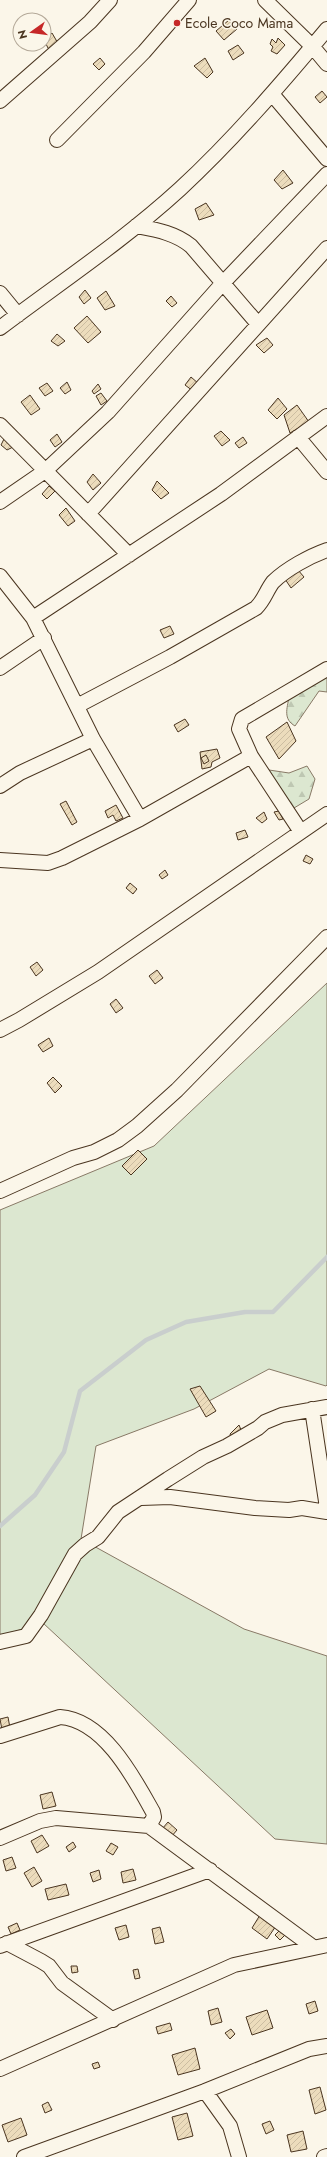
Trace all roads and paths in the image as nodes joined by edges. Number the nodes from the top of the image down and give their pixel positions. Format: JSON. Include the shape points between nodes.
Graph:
{"nodes":[{"id":1,"x":110,"y":0,"type":"edge"},
{"id":2,"x":190,"y":0,"type":"edge"},
{"id":3,"x":265,"y":0,"type":"edge"},
{"id":4,"x":327,"y":29,"type":"edge"},
{"id":5,"x":312,"y":46,"type":"junction"},
{"id":6,"x":327,"y":64,"type":"edge"},
{"id":7,"x":272,"y":94,"type":"junction"},
{"id":8,"x":0,"y":101,"type":"edge"},
{"id":9,"x":57,"y":140,"type":"dead end"},
{"id":10,"x":327,"y":159,"type":"edge"},
{"id":11,"x":327,"y":174,"type":"edge"},
{"id":12,"x":136,"y":226,"type":"junction"},
{"id":13,"x":327,"y":248,"type":"edge"},
{"id":14,"x":222,"y":284,"type":"junction"},
{"id":15,"x":0,"y":293,"type":"edge"},
{"id":16,"x":18,"y":315,"type":"junction"},
{"id":17,"x":258,"y":324,"type":"junction"},
{"id":18,"x":0,"y":328,"type":"edge"},
{"id":19,"x":327,"y":416,"type":"edge"},
{"id":20,"x":0,"y":425,"type":"edge"},
{"id":21,"x":298,"y":437,"type":"junction"},
{"id":22,"x":45,"y":471,"type":"junction"},
{"id":23,"x":327,"y":472,"type":"edge"},
{"id":24,"x":0,"y":502,"type":"edge"},
{"id":25,"x":88,"y":514,"type":"junction"},
{"id":26,"x":327,"y":550,"type":"edge"},
{"id":27,"x":129,"y":555,"type":"junction"},
{"id":28,"x":0,"y":576,"type":"edge"},
{"id":29,"x":32,"y":618,"type":"junction"},
{"id":30,"x":44,"y":638,"type":"junction"},
{"id":31,"x":0,"y":668,"type":"edge"},
{"id":32,"x":327,"y":669,"type":"edge"},
{"id":33,"x":77,"y":706,"type":"junction"},
{"id":34,"x":93,"y":739,"type":"junction"},
{"id":35,"x":251,"y":756,"type":"junction"},
{"id":36,"x":0,"y":786,"type":"edge"},
{"id":37,"x":327,"y":814,"type":"edge"},
{"id":38,"x":140,"y":819,"type":"junction"},
{"id":39,"x":301,"y":832,"type":"junction"},
{"id":40,"x":0,"y":860,"type":"edge"},
{"id":41,"x":327,"y":938,"type":"edge"},
{"id":42,"x":0,"y":1030,"type":"edge"},
{"id":43,"x":0,"y":1191,"type":"edge"},
{"id":44,"x":327,"y":1407,"type":"edge"},
{"id":45,"x":312,"y":1409,"type":"junction"},
{"id":46,"x":141,"y":1498,"type":"junction"},
{"id":47,"x":327,"y":1508,"type":"edge"},
{"id":48,"x":327,"y":1512,"type":"edge"},
{"id":49,"x":0,"y":1642,"type":"edge"},
{"id":50,"x":0,"y":1736,"type":"edge"},
{"id":51,"x":149,"y":1826,"type":"junction"},
{"id":52,"x":0,"y":1838,"type":"edge"},
{"id":53,"x":210,"y":1870,"type":"junction"},
{"id":54,"x":4,"y":1944,"type":"edge"},
{"id":55,"x":320,"y":1946,"type":"edge"},
{"id":56,"x":113,"y":2020,"type":"junction"},
{"id":57,"x":327,"y":2046,"type":"edge"},
{"id":58,"x":0,"y":2069,"type":"edge"},
{"id":59,"x":205,"y":2091,"type":"junction"},
{"id":60,"x":24,"y":2157,"type":"edge"},
{"id":61,"x":238,"y":2157,"type":"edge"}],
"edges":[{"from":1,"to":8,"type":"street","via":[[90,22]]},
{"from":2,"to":9,"type":"street","via":[[144,52]]},
{"from":3,"to":5,"type":"street"},
{"from":4,"to":5,"type":"street"},
{"from":5,"to":6,"type":"street"},
{"from":5,"to":7,"type":"street"},
{"from":7,"to":10,"type":"street"},
{"from":7,"to":12,"type":"street","via":[[180,189]]},
{"from":11,"to":14,"type":"street"},
{"from":12,"to":14,"type":"street","via":[[181,237]]},
{"from":12,"to":16,"type":"street","via":[[94,261]]},
{"from":13,"to":17,"type":"street"},
{"from":14,"to":17,"type":"street"},
{"from":14,"to":22,"type":"street","via":[[108,412]]},
{"from":15,"to":16,"type":"street"},
{"from":16,"to":18,"type":"street"},
{"from":17,"to":25,"type":"street"},
{"from":19,"to":21,"type":"street"},
{"from":20,"to":22,"type":"street"},
{"from":21,"to":23,"type":"street"},
{"from":21,"to":27,"type":"street","via":[[222,494]]},
{"from":22,"to":24,"type":"street"},
{"from":22,"to":25,"type":"street"},
{"from":25,"to":27,"type":"street"},
{"from":26,"to":33,"type":"street","via":[[305,559],[274,582],[264,600],[256,608]]},
{"from":27,"to":29,"type":"street"},
{"from":28,"to":29,"type":"street"},
{"from":29,"to":30,"type":"street"},
{"from":30,"to":31,"type":"street"},
{"from":30,"to":33,"type":"street"},
{"from":32,"to":35,"type":"street","via":[[242,719],[239,728]]},
{"from":33,"to":34,"type":"street"},
{"from":34,"to":36,"type":"street","via":[[20,773]]},
{"from":34,"to":38,"type":"street"},
{"from":35,"to":38,"type":"street"},
{"from":35,"to":39,"type":"street"},
{"from":37,"to":39,"type":"street"},
{"from":38,"to":40,"type":"street","via":[[48,863]]},
{"from":39,"to":42,"type":"street","via":[[98,972]]},
{"from":41,"to":43,"type":"street","via":[[177,1090],[137,1126],[118,1140],[94,1152],[73,1158]]},
{"from":44,"to":45,"type":"street"},
{"from":45,"to":46,"type":"street","via":[[282,1415],[265,1422],[240,1439],[180,1471]]},
{"from":45,"to":47,"type":"street"},
{"from":46,"to":48,"type":"street","via":[[170,1497],[255,1508],[302,1508]]},
{"from":46,"to":49,"type":"street","via":[[118,1512],[98,1537],[75,1554],[41,1615],[26,1636],[18,1640]]},
{"from":50,"to":51,"type":"street","via":[[60,1717],[69,1718],[96,1731],[116,1752],[146,1800],[154,1817]]},
{"from":51,"to":52,"type":"street","via":[[56,1818],[40,1820]]},
{"from":51,"to":53,"type":"street"},
{"from":53,"to":54,"type":"street"},
{"from":53,"to":55,"type":"street"},
{"from":54,"to":56,"type":"street","via":[[41,1961],[62,1983]]},
{"from":55,"to":56,"type":"street","via":[[234,1965]]},
{"from":56,"to":58,"type":"street"},
{"from":57,"to":59,"type":"street","via":[[309,2049]]},
{"from":59,"to":60,"type":"street"},
{"from":59,"to":61,"type":"street","via":[[230,2126]]}]}
